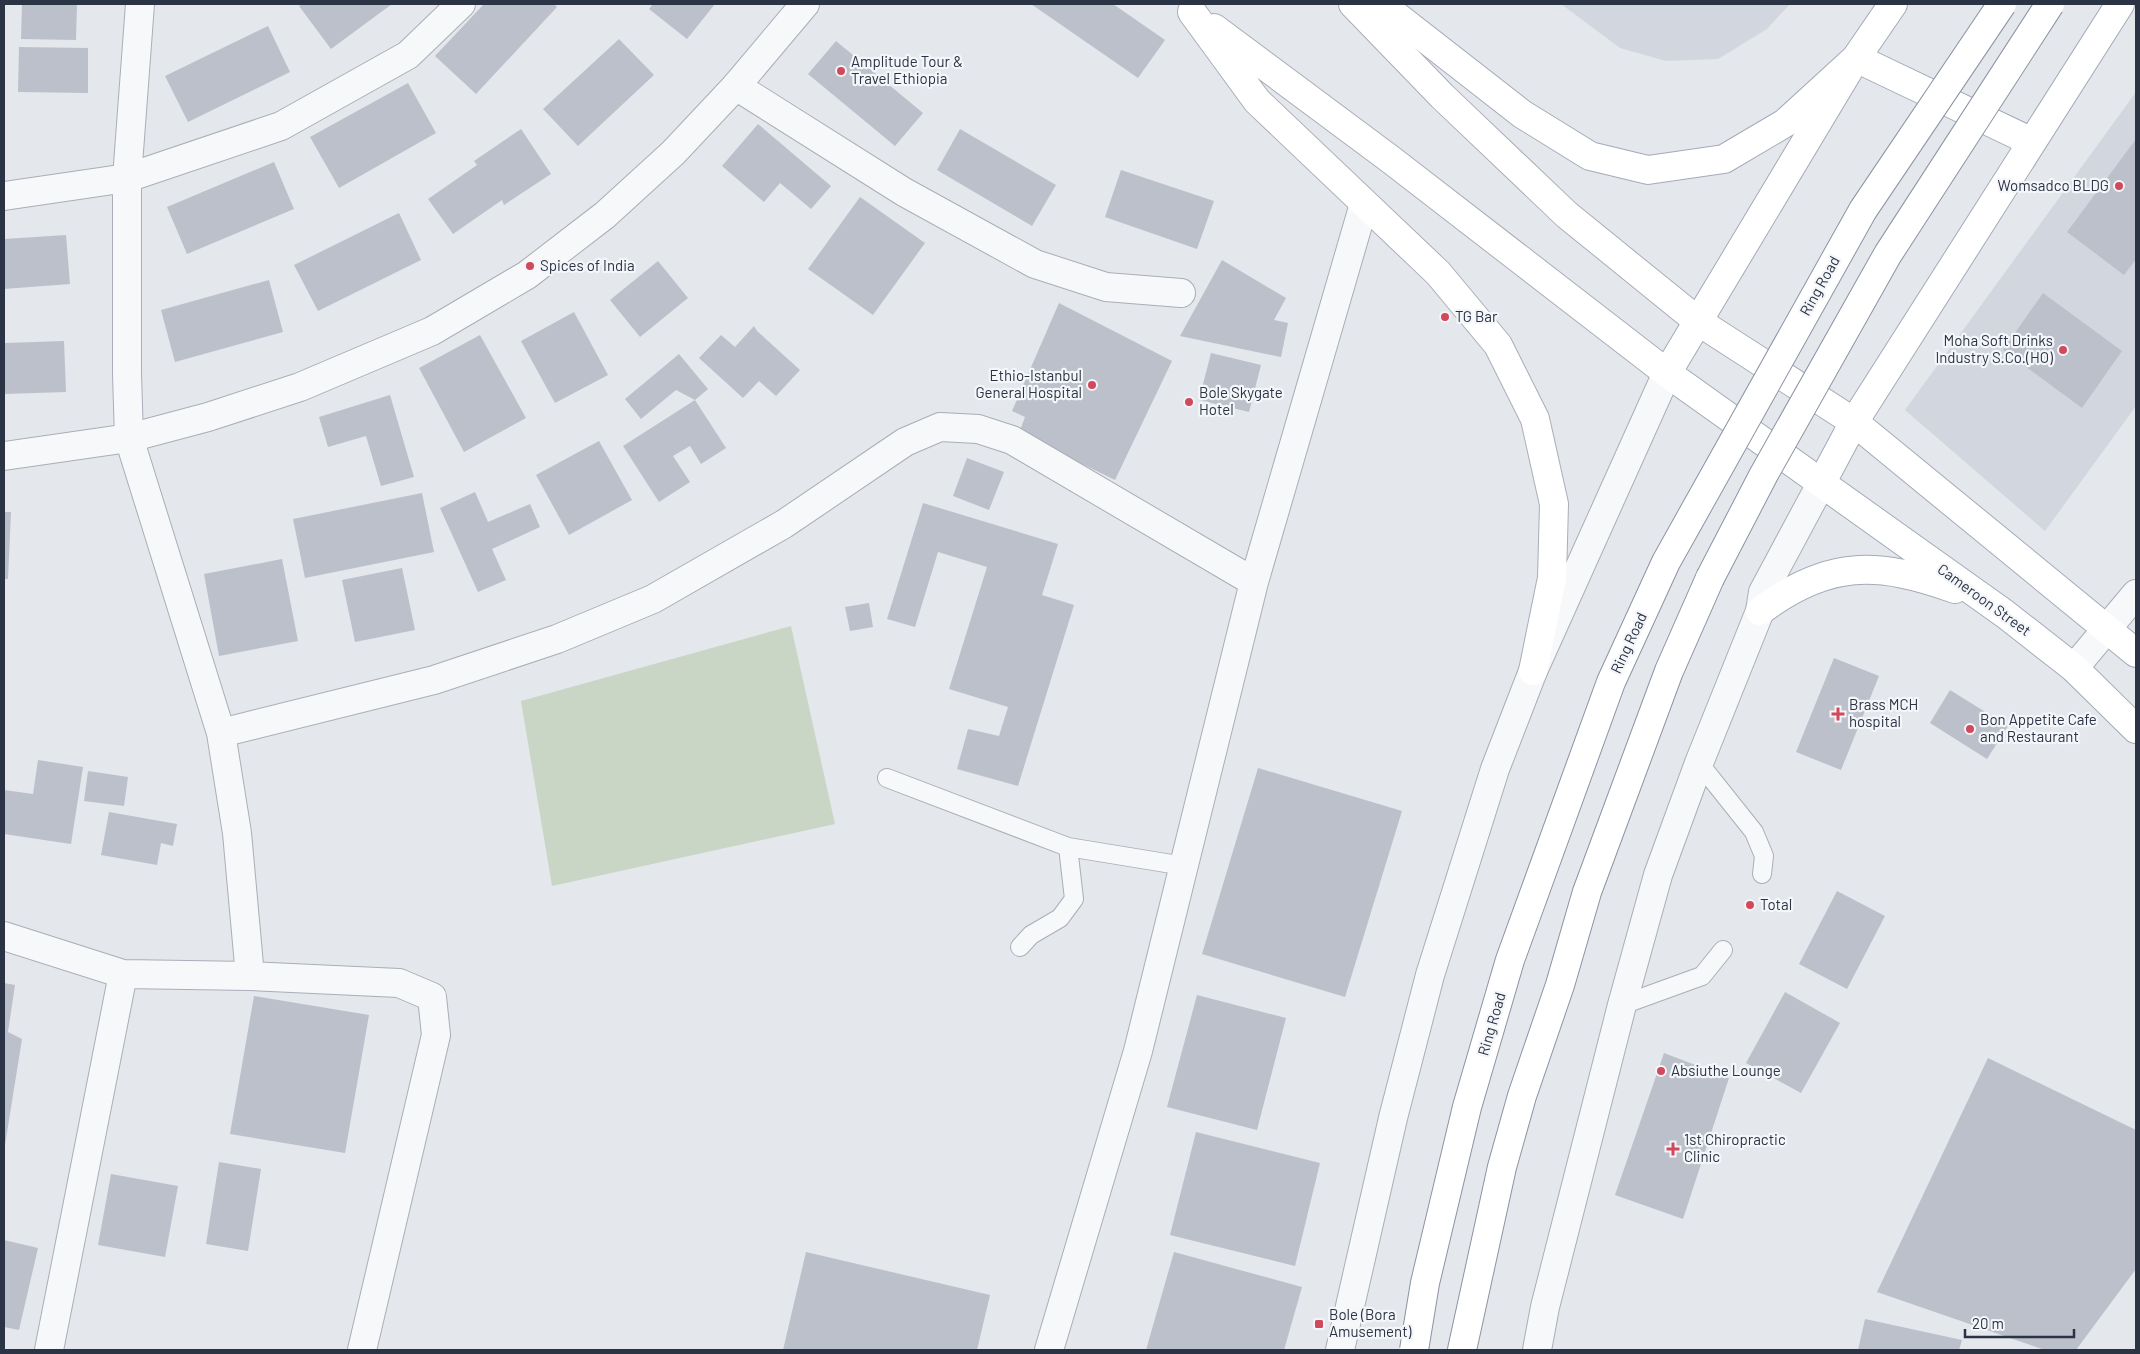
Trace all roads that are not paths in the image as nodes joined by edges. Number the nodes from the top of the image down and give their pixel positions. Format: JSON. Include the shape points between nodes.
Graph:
{"nodes":[{"id":1,"x":140,"y":4,"type":"edge"},
{"id":2,"x":461,"y":4,"type":"edge"},
{"id":3,"x":805,"y":4,"type":"edge"},
{"id":4,"x":1353,"y":4,"type":"edge"},
{"id":5,"x":1381,"y":4,"type":"edge"},
{"id":6,"x":1893,"y":4,"type":"edge"},
{"id":7,"x":2002,"y":4,"type":"edge"},
{"id":8,"x":2050,"y":4,"type":"edge"},
{"id":9,"x":2120,"y":4,"type":"edge"},
{"id":10,"x":1186,"y":8,"type":"edge"},
{"id":11,"x":1856,"y":58,"type":"junction"},
{"id":12,"x":736,"y":86,"type":"junction"},
{"id":13,"x":2032,"y":142,"type":"junction"},
{"id":14,"x":127,"y":178,"type":"junction"},
{"id":15,"x":4,"y":196,"type":"edge"},
{"id":16,"x":1364,"y":204,"type":"junction"},
{"id":17,"x":1181,"y":293,"type":"dead end"},
{"id":18,"x":1699,"y":322,"type":"junction"},
{"id":19,"x":1667,"y":373,"type":"junction"},
{"id":20,"x":1854,"y":422,"type":"junction"},
{"id":21,"x":129,"y":438,"type":"junction"},
{"id":22,"x":4,"y":456,"type":"edge"},
{"id":23,"x":1822,"y":482,"type":"junction"},
{"id":24,"x":1254,"y":582,"type":"junction"},
{"id":25,"x":2136,"y":594,"type":"edge"},
{"id":26,"x":1760,"y":611,"type":"junction"},
{"id":27,"x":2005,"y":614,"type":"junction"},
{"id":28,"x":2109,"y":628,"type":"junction"},
{"id":29,"x":2136,"y":653,"type":"edge"},
{"id":30,"x":2074,"y":668,"type":"junction"},
{"id":31,"x":1533,"y":670,"type":"junction"},
{"id":32,"x":2136,"y":729,"type":"edge"},
{"id":33,"x":221,"y":733,"type":"junction"},
{"id":34,"x":1699,"y":763,"type":"junction"},
{"id":35,"x":887,"y":778,"type":"dead end"},
{"id":36,"x":1068,"y":847,"type":"junction"},
{"id":37,"x":1184,"y":866,"type":"junction"},
{"id":38,"x":1762,"y":874,"type":"dead end"},
{"id":39,"x":4,"y":936,"type":"edge"},
{"id":40,"x":1020,"y":947,"type":"dead end"},
{"id":41,"x":1723,"y":950,"type":"dead end"},
{"id":42,"x":124,"y":974,"type":"junction"},
{"id":43,"x":250,"y":976,"type":"junction"},
{"id":44,"x":1622,"y":1005,"type":"junction"},
{"id":45,"x":49,"y":1350,"type":"edge"},
{"id":46,"x":362,"y":1350,"type":"edge"},
{"id":47,"x":1049,"y":1350,"type":"edge"},
{"id":48,"x":1340,"y":1350,"type":"edge"},
{"id":49,"x":1414,"y":1350,"type":"edge"},
{"id":50,"x":1462,"y":1350,"type":"edge"},
{"id":51,"x":1537,"y":1350,"type":"edge"}],
"edges":[{"from":1,"to":14,"type":"street"},
{"from":2,"to":14,"type":"street","via":[[408,55],[281,126]]},
{"from":3,"to":12,"type":"street"},
{"from":4,"to":18,"type":"main road","via":[[1442,96],[1567,215]]},
{"from":5,"to":11,"type":"main road","via":[[1522,114],[1590,156],[1648,170],[1724,159],[1785,123]]},
{"from":6,"to":11,"type":"main road"},
{"from":7,"to":49,"type":"main road","name":"Ring Road","bridge":true,"via":[[1863,210],[1666,562],[1611,682],[1510,960],[1467,1107],[1425,1284]]},
{"from":8,"to":50,"type":"main road","bridge":true,"via":[[1888,254],[1764,474],[1706,586],[1666,680],[1587,892],[1505,1158]]},
{"from":9,"to":13,"type":"main road"},
{"from":10,"to":16,"type":"main road","via":[[1256,101]]},
{"from":10,"to":19,"type":"main road","name":"Cameroon Street","via":[[1398,165]]},
{"from":11,"to":13,"type":"main road"},
{"from":11,"to":18,"type":"main road"},
{"from":12,"to":17,"type":"street","via":[[904,192],[1035,264],[1106,287]]},
{"from":12,"to":21,"type":"street","via":[[673,153],[605,215],[527,276],[432,331],[300,387]]},
{"from":13,"to":20,"type":"main road"},
{"from":14,"to":15,"type":"street"},
{"from":14,"to":21,"type":"street"},
{"from":16,"to":24,"type":"street"},
{"from":16,"to":31,"type":"main road","via":[[1438,274],[1498,345],[1535,419],[1554,504],[1552,578]]},
{"from":18,"to":19,"type":"main road"},
{"from":18,"to":20,"type":"main road"},
{"from":19,"to":23,"type":"main road","name":"Cameroon Street"},
{"from":19,"to":31,"type":"street"},
{"from":20,"to":23,"type":"main road"},
{"from":20,"to":28,"type":"main road"},
{"from":21,"to":22,"type":"street"},
{"from":21,"to":33,"type":"street"},
{"from":23,"to":26,"type":"street","via":[[1763,592]]},
{"from":23,"to":27,"type":"main road","name":"Cameroon Street"},
{"from":24,"to":33,"type":"street","via":[[1012,440],[978,429],[940,427],[905,442],[784,524],[653,599],[557,639],[434,680]]},
{"from":24,"to":37,"type":"street"},
{"from":25,"to":28,"type":"street"},
{"from":26,"to":27,"type":"main road","via":[[1782,594],[1813,579],[1840,572],[1876,569],[1916,575],[1957,590]]},
{"from":26,"to":34,"type":"street"},
{"from":27,"to":30,"type":"main road","name":"Cameroon Street"},
{"from":28,"to":29,"type":"main road"},
{"from":28,"to":30,"type":"street"},
{"from":30,"to":32,"type":"main road","name":"Cameroon Street"},
{"from":31,"to":48,"type":"street","via":[[1495,769],[1430,976],[1393,1118]]},
{"from":33,"to":43,"type":"street","via":[[237,833]]},
{"from":34,"to":38,"type":"lane","via":[[1754,832],[1764,856]]},
{"from":34,"to":44,"type":"street","via":[[1658,875]]},
{"from":35,"to":36,"type":"lane"},
{"from":36,"to":37,"type":"lane"},
{"from":36,"to":40,"type":"lane","via":[[1074,899],[1060,918],[1031,935]]},
{"from":37,"to":47,"type":"street","via":[[1138,1051]]},
{"from":39,"to":42,"type":"street"},
{"from":41,"to":44,"type":"lane","via":[[1702,976]]},
{"from":42,"to":43,"type":"street"},
{"from":42,"to":45,"type":"street"},
{"from":43,"to":46,"type":"street","via":[[399,983],[432,997],[436,1035]]},
{"from":44,"to":51,"type":"street","via":[[1545,1307]]}]}
